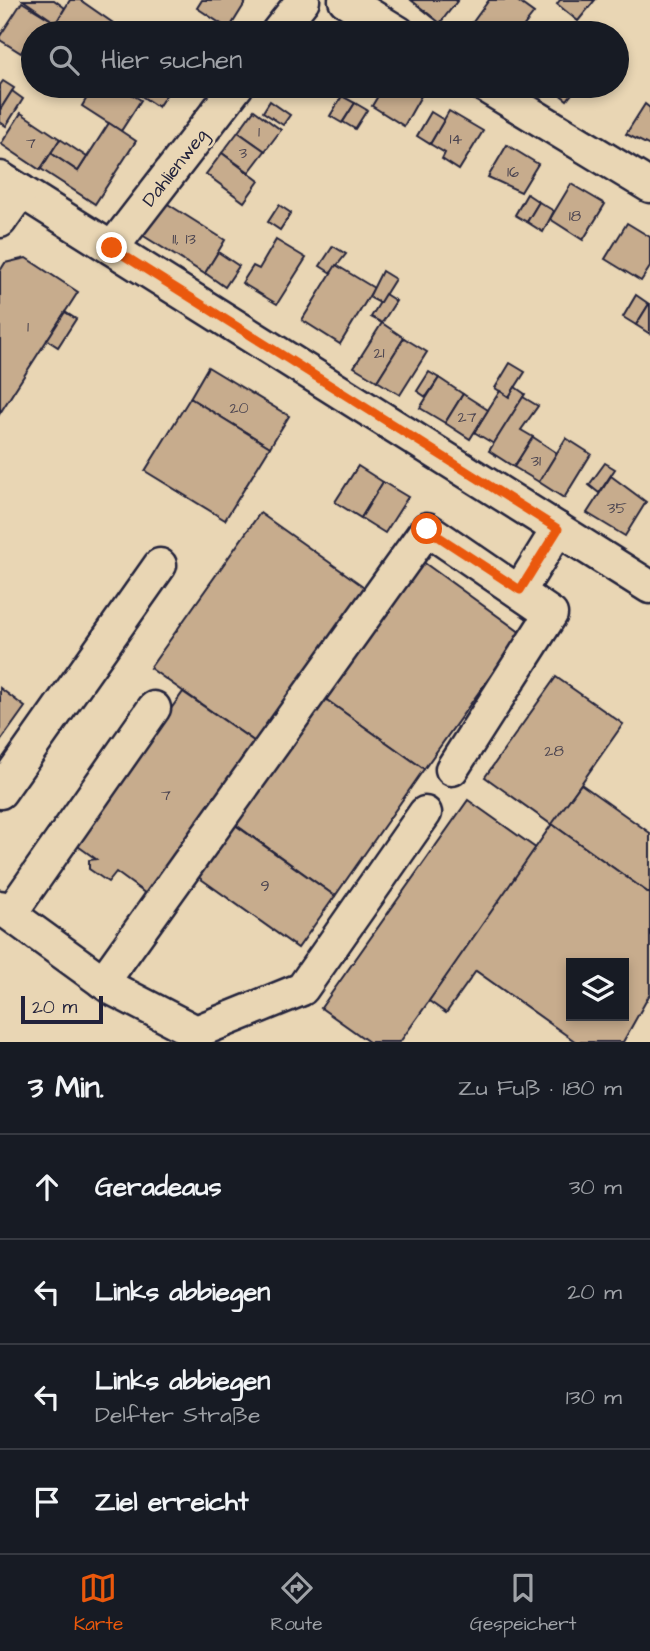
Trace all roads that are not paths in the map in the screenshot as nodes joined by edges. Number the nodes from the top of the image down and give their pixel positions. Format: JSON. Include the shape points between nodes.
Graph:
{"nodes":[{"id":1,"x":303,"y":0,"type":"edge"},
{"id":2,"x":345,"y":0,"type":"edge"},
{"id":3,"x":287,"y":21,"type":"edge"},
{"id":4,"x":379,"y":21,"type":"edge"},
{"id":5,"x":228,"y":98,"type":"edge"},
{"id":6,"x":505,"y":98,"type":"edge"},
{"id":7,"x":10,"y":185,"type":"edge"},
{"id":8,"x":650,"y":186,"type":"edge"},
{"id":9,"x":0,"y":221,"type":"edge"},
{"id":10,"x":112,"y":248,"type":"junction"},
{"id":11,"x":558,"y":529,"type":"junction"},
{"id":12,"x":160,"y":565,"type":"dead end"},
{"id":13,"x":650,"y":587,"type":"edge"},
{"id":14,"x":520,"y":590,"type":"junction"},
{"id":15,"x":154,"y":708,"type":"dead end"},
{"id":16,"x":452,"y":769,"type":"dead end"},
{"id":17,"x":0,"y":792,"type":"edge"},
{"id":18,"x":425,"y":813,"type":"dead end"},
{"id":19,"x":5,"y":911,"type":"edge"},
{"id":20,"x":103,"y":982,"type":"junction"}],
"edges":[{"from":1,"to":3,"type":"street"},
{"from":2,"to":4,"type":"street"},
{"from":5,"to":10,"type":"street","name":"Dahlienweg"},
{"from":6,"to":8,"type":"street"},
{"from":7,"to":9,"type":"street"},
{"from":7,"to":10,"type":"street"},
{"from":10,"to":11,"type":"street"},
{"from":11,"to":13,"type":"street"},
{"from":11,"to":14,"type":"street"},
{"from":12,"to":17,"type":"street"},
{"from":14,"to":16,"type":"street","via":[[551,614]]},
{"from":14,"to":20,"type":"street","via":[[427,529]]},
{"from":15,"to":19,"type":"street"},
{"from":18,"to":20,"type":"street","via":[[302,989],[196,1032]]},
{"from":19,"to":20,"type":"street"}]}
